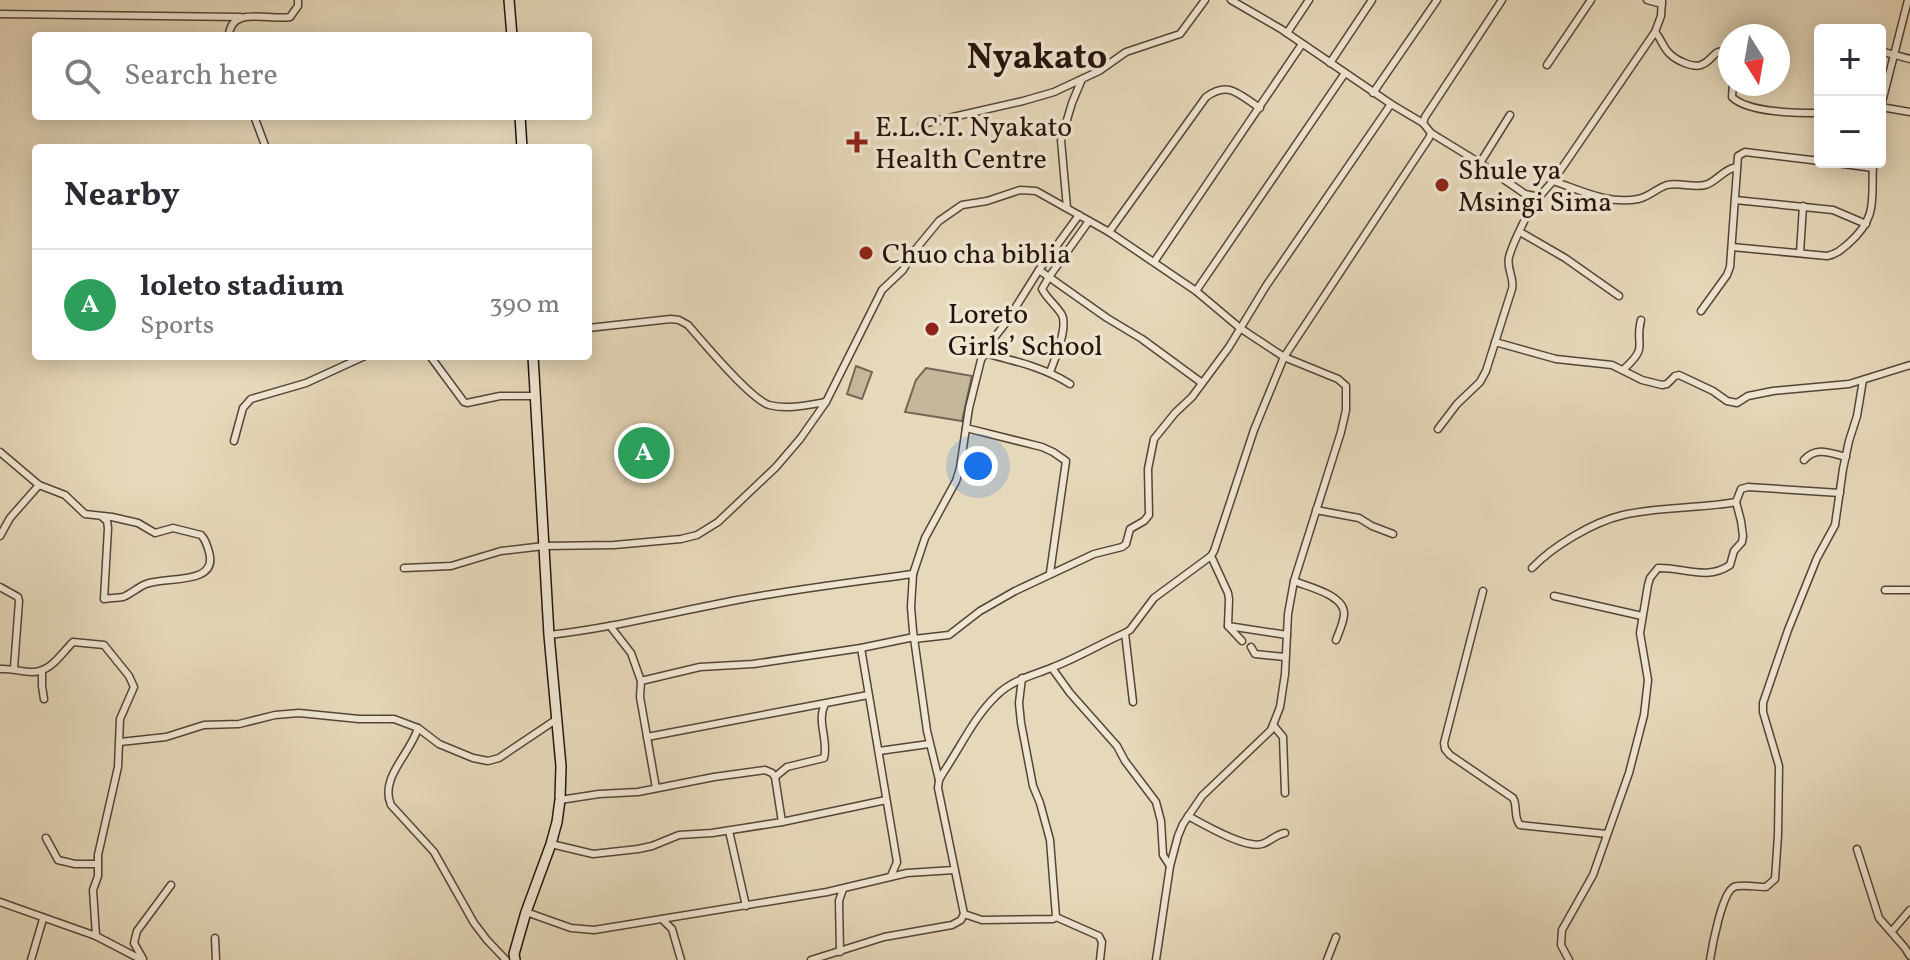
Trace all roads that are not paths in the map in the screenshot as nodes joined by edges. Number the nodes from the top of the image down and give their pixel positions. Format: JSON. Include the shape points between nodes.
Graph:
{"nodes":[{"id":1,"x":298,"y":0,"type":"edge"},
{"id":2,"x":509,"y":0,"type":"edge"},
{"id":3,"x":1205,"y":0,"type":"edge"},
{"id":4,"x":1231,"y":0,"type":"edge"},
{"id":5,"x":1309,"y":0,"type":"edge"},
{"id":6,"x":1372,"y":0,"type":"edge"},
{"id":7,"x":1437,"y":0,"type":"edge"},
{"id":8,"x":1502,"y":0,"type":"edge"},
{"id":9,"x":1591,"y":0,"type":"edge"},
{"id":10,"x":1647,"y":0,"type":"edge"},
{"id":11,"x":1908,"y":0,"type":"edge"},
{"id":12,"x":1662,"y":2,"type":"edge"},
{"id":13,"x":1908,"y":9,"type":"edge"},
{"id":14,"x":0,"y":14,"type":"edge"},
{"id":15,"x":240,"y":17,"type":"junction"},
{"id":16,"x":229,"y":32,"type":"edge"},
{"id":17,"x":512,"y":32,"type":"edge"},
{"id":18,"x":1655,"y":32,"type":"junction"},
{"id":19,"x":1287,"y":33,"type":"junction"},
{"id":20,"x":1302,"y":44,"type":"junction"},
{"id":21,"x":1718,"y":52,"type":"edge"},
{"id":22,"x":1886,"y":53,"type":"edge"},
{"id":23,"x":1893,"y":55,"type":"junction"},
{"id":24,"x":1910,"y":59,"type":"edge"},
{"id":25,"x":1330,"y":63,"type":"junction"},
{"id":26,"x":1547,"y":65,"type":"dead end"},
{"id":27,"x":1345,"y":73,"type":"junction"},
{"id":28,"x":1082,"y":79,"type":"junction"},
{"id":29,"x":1373,"y":93,"type":"junction"},
{"id":30,"x":1732,"y":96,"type":"edge"},
{"id":31,"x":1883,"y":96,"type":"edge"},
{"id":32,"x":1391,"y":104,"type":"junction"},
{"id":33,"x":1260,"y":108,"type":"junction"},
{"id":34,"x":1886,"y":110,"type":"edge"},
{"id":35,"x":1910,"y":112,"type":"edge"},
{"id":36,"x":1814,"y":113,"type":"edge"},
{"id":37,"x":1510,"y":115,"type":"dead end"},
{"id":38,"x":256,"y":120,"type":"edge"},
{"id":39,"x":520,"y":120,"type":"edge"},
{"id":40,"x":1423,"y":123,"type":"junction"},
{"id":41,"x":922,"y":124,"type":"dead end"},
{"id":42,"x":1431,"y":133,"type":"junction"},
{"id":43,"x":264,"y":144,"type":"edge"},
{"id":44,"x":522,"y":144,"type":"edge"},
{"id":45,"x":1814,"y":160,"type":"edge"},
{"id":46,"x":1480,"y":163,"type":"junction"},
{"id":47,"x":1737,"y":167,"type":"junction"},
{"id":48,"x":1873,"y":168,"type":"edge"},
{"id":49,"x":1553,"y":181,"type":"junction"},
{"id":50,"x":1535,"y":197,"type":"junction"},
{"id":51,"x":1735,"y":200,"type":"junction"},
{"id":52,"x":1803,"y":206,"type":"junction"},
{"id":53,"x":1067,"y":208,"type":"junction"},
{"id":54,"x":1079,"y":215,"type":"junction"},
{"id":55,"x":1089,"y":221,"type":"junction"},
{"id":56,"x":1866,"y":224,"type":"junction"},
{"id":57,"x":1109,"y":232,"type":"junction"},
{"id":58,"x":1520,"y":232,"type":"junction"},
{"id":59,"x":1732,"y":247,"type":"junction"},
{"id":60,"x":1800,"y":253,"type":"junction"},
{"id":61,"x":1154,"y":262,"type":"junction"},
{"id":62,"x":1039,"y":270,"type":"junction"},
{"id":63,"x":1049,"y":277,"type":"junction"},
{"id":64,"x":1196,"y":291,"type":"junction"},
{"id":65,"x":1619,"y":296,"type":"dead end"},
{"id":66,"x":1701,"y":311,"type":"dead end"},
{"id":67,"x":1641,"y":320,"type":"dead end"},
{"id":68,"x":592,"y":328,"type":"edge"},
{"id":69,"x":1240,"y":328,"type":"junction"},
{"id":70,"x":1495,"y":342,"type":"junction"},
{"id":71,"x":984,"y":353,"type":"junction"},
{"id":72,"x":1284,"y":357,"type":"junction"},
{"id":73,"x":356,"y":360,"type":"edge"},
{"id":74,"x":433,"y":360,"type":"edge"},
{"id":75,"x":533,"y":360,"type":"edge"},
{"id":76,"x":1910,"y":365,"type":"edge"},
{"id":77,"x":1624,"y":369,"type":"junction"},
{"id":78,"x":1050,"y":372,"type":"junction"},
{"id":79,"x":1863,"y":380,"type":"junction"},
{"id":80,"x":1202,"y":383,"type":"junction"},
{"id":81,"x":1070,"y":384,"type":"dead end"},
{"id":82,"x":536,"y":396,"type":"junction"},
{"id":83,"x":826,"y":402,"type":"junction"},
{"id":84,"x":966,"y":428,"type":"junction"},
{"id":85,"x":1438,"y":429,"type":"dead end"},
{"id":86,"x":234,"y":441,"type":"dead end"},
{"id":87,"x":1,"y":455,"type":"edge"},
{"id":88,"x":1846,"y":457,"type":"junction"},
{"id":89,"x":1804,"y":460,"type":"dead end"},
{"id":90,"x":39,"y":485,"type":"junction"},
{"id":91,"x":1840,"y":493,"type":"junction"},
{"id":92,"x":1736,"y":502,"type":"junction"},
{"id":93,"x":1316,"y":510,"type":"junction"},
{"id":94,"x":101,"y":516,"type":"junction"},
{"id":95,"x":1393,"y":534,"type":"dead end"},
{"id":96,"x":0,"y":536,"type":"edge"},
{"id":97,"x":544,"y":546,"type":"junction"},
{"id":98,"x":1211,"y":556,"type":"junction"},
{"id":99,"x":404,"y":568,"type":"dead end"},
{"id":100,"x":1532,"y":568,"type":"dead end"},
{"id":101,"x":1050,"y":573,"type":"junction"},
{"id":102,"x":913,"y":574,"type":"junction"},
{"id":103,"x":1294,"y":581,"type":"junction"},
{"id":104,"x":0,"y":587,"type":"edge"},
{"id":105,"x":1885,"y":590,"type":"dead end"},
{"id":106,"x":1910,"y":590,"type":"edge"},
{"id":107,"x":1483,"y":591,"type":"dead end"},
{"id":108,"x":1554,"y":596,"type":"dead end"},
{"id":109,"x":1642,"y":616,"type":"junction"},
{"id":110,"x":610,"y":626,"type":"junction"},
{"id":111,"x":1228,"y":626,"type":"junction"},
{"id":112,"x":1125,"y":633,"type":"junction"},
{"id":113,"x":549,"y":635,"type":"junction"},
{"id":114,"x":1287,"y":635,"type":"junction"},
{"id":115,"x":914,"y":638,"type":"junction"},
{"id":116,"x":1336,"y":640,"type":"dead end"},
{"id":117,"x":1242,"y":641,"type":"dead end"},
{"id":118,"x":1251,"y":647,"type":"dead end"},
{"id":119,"x":861,"y":648,"type":"junction"},
{"id":120,"x":1285,"y":657,"type":"junction"},
{"id":121,"x":14,"y":668,"type":"junction"},
{"id":122,"x":1052,"y":668,"type":"junction"},
{"id":123,"x":0,"y":669,"type":"edge"},
{"id":124,"x":42,"y":671,"type":"junction"},
{"id":125,"x":1022,"y":678,"type":"junction"},
{"id":126,"x":641,"y":681,"type":"junction"},
{"id":127,"x":868,"y":695,"type":"junction"},
{"id":128,"x":44,"y":699,"type":"dead end"},
{"id":129,"x":1133,"y":702,"type":"dead end"},
{"id":130,"x":825,"y":704,"type":"junction"},
{"id":131,"x":557,"y":719,"type":"junction"},
{"id":132,"x":1273,"y":725,"type":"junction"},
{"id":133,"x":418,"y":728,"type":"junction"},
{"id":134,"x":647,"y":737,"type":"junction"},
{"id":135,"x":120,"y":742,"type":"junction"},
{"id":136,"x":929,"y":744,"type":"junction"},
{"id":137,"x":879,"y":751,"type":"junction"},
{"id":138,"x":775,"y":777,"type":"junction"},
{"id":139,"x":939,"y":780,"type":"junction"},
{"id":140,"x":656,"y":788,"type":"junction"},
{"id":141,"x":1285,"y":793,"type":"dead end"},
{"id":142,"x":560,"y":800,"type":"junction"},
{"id":143,"x":886,"y":800,"type":"junction"},
{"id":144,"x":1188,"y":816,"type":"junction"},
{"id":145,"x":782,"y":822,"type":"junction"},
{"id":146,"x":729,"y":831,"type":"junction"},
{"id":147,"x":1285,"y":833,"type":"dead end"},
{"id":148,"x":1607,"y":834,"type":"junction"},
{"id":149,"x":46,"y":838,"type":"dead end"},
{"id":150,"x":551,"y":844,"type":"junction"},
{"id":151,"x":1857,"y":849,"type":"dead end"},
{"id":152,"x":897,"y":862,"type":"junction"},
{"id":153,"x":98,"y":864,"type":"junction"},
{"id":154,"x":1170,"y":866,"type":"junction"},
{"id":155,"x":954,"y":870,"type":"junction"},
{"id":156,"x":907,"y":873,"type":"junction"},
{"id":157,"x":891,"y":877,"type":"junction"},
{"id":158,"x":171,"y":885,"type":"dead end"},
{"id":159,"x":843,"y":889,"type":"junction"},
{"id":160,"x":0,"y":902,"type":"edge"},
{"id":161,"x":746,"y":906,"type":"junction"},
{"id":162,"x":1910,"y":910,"type":"edge"},
{"id":163,"x":526,"y":912,"type":"junction"},
{"id":164,"x":964,"y":914,"type":"junction"},
{"id":165,"x":681,"y":916,"type":"junction"},
{"id":166,"x":1056,"y":917,"type":"junction"},
{"id":167,"x":43,"y":919,"type":"junction"},
{"id":168,"x":662,"y":919,"type":"junction"},
{"id":169,"x":672,"y":929,"type":"junction"},
{"id":170,"x":1892,"y":931,"type":"junction"},
{"id":171,"x":96,"y":936,"type":"junction"},
{"id":172,"x":1336,"y":937,"type":"dead end"},
{"id":173,"x":215,"y":938,"type":"dead end"},
{"id":174,"x":676,"y":946,"type":"junction"},
{"id":175,"x":840,"y":952,"type":"junction"},
{"id":176,"x":1910,"y":955,"type":"edge"},
{"id":177,"x":511,"y":958,"type":"edge"},
{"id":178,"x":31,"y":960,"type":"edge"},
{"id":179,"x":143,"y":960,"type":"edge"},
{"id":180,"x":216,"y":960,"type":"edge"},
{"id":181,"x":672,"y":960,"type":"edge"},
{"id":182,"x":681,"y":960,"type":"edge"},
{"id":183,"x":811,"y":960,"type":"edge"},
{"id":184,"x":1100,"y":960,"type":"edge"},
{"id":185,"x":1156,"y":960,"type":"edge"},
{"id":186,"x":1327,"y":960,"type":"edge"},
{"id":187,"x":1569,"y":960,"type":"edge"},
{"id":188,"x":1710,"y":960,"type":"edge"}],
"edges":[{"from":1,"to":15,"type":"street","via":[[290,17]]},
{"from":2,"to":17,"type":"main road"},
{"from":3,"to":28,"type":"street","via":[[1180,34],[1126,52]]},
{"from":4,"to":19,"type":"street"},
{"from":5,"to":19,"type":"street"},
{"from":6,"to":25,"type":"street"},
{"from":7,"to":29,"type":"street"},
{"from":8,"to":40,"type":"street"},
{"from":9,"to":26,"type":"street"},
{"from":10,"to":12,"type":"street"},
{"from":11,"to":13,"type":"street"},
{"from":12,"to":18,"type":"street"},
{"from":13,"to":23,"type":"street"},
{"from":14,"to":15,"type":"street"},
{"from":15,"to":16,"type":"street"},
{"from":18,"to":21,"type":"street","via":[[1671,55],[1692,65],[1702,65]]},
{"from":18,"to":49,"type":"street"},
{"from":19,"to":20,"type":"street"},
{"from":20,"to":25,"type":"street"},
{"from":20,"to":33,"type":"street"},
{"from":22,"to":23,"type":"street"},
{"from":23,"to":24,"type":"street"},
{"from":23,"to":31,"type":"street"},
{"from":25,"to":27,"type":"street"},
{"from":27,"to":29,"type":"street"},
{"from":27,"to":64,"type":"street"},
{"from":28,"to":41,"type":"street","via":[[1023,101]]},
{"from":28,"to":53,"type":"street","via":[[1061,140]]},
{"from":29,"to":32,"type":"street"},
{"from":30,"to":36,"type":"street","via":[[1778,111]]},
{"from":32,"to":40,"type":"street"},
{"from":32,"to":69,"type":"street"},
{"from":33,"to":57,"type":"street","via":[[1228,88],[1206,97]]},
{"from":33,"to":61,"type":"street"},
{"from":34,"to":35,"type":"street"},
{"from":37,"to":46,"type":"street"},
{"from":38,"to":43,"type":"street"},
{"from":39,"to":44,"type":"main road"},
{"from":40,"to":42,"type":"street"},
{"from":42,"to":46,"type":"street"},
{"from":42,"to":72,"type":"street"},
{"from":45,"to":47,"type":"street","via":[[1745,152],[1738,156]]},
{"from":46,"to":50,"type":"street"},
{"from":47,"to":49,"type":"street","via":[[1705,185],[1667,185],[1622,201]]},
{"from":47,"to":51,"type":"street"},
{"from":48,"to":56,"type":"street"},
{"from":49,"to":50,"type":"street"},
{"from":50,"to":58,"type":"street"},
{"from":51,"to":52,"type":"street"},
{"from":51,"to":59,"type":"street"},
{"from":52,"to":56,"type":"street","via":[[1840,212]]},
{"from":52,"to":60,"type":"street"},
{"from":53,"to":54,"type":"street"},
{"from":53,"to":83,"type":"street","via":[[1036,191],[1020,190],[962,205],[939,221],[882,290]]},
{"from":54,"to":55,"type":"street"},
{"from":54,"to":62,"type":"street"},
{"from":55,"to":57,"type":"street"},
{"from":55,"to":63,"type":"street"},
{"from":56,"to":60,"type":"street","via":[[1836,253]]},
{"from":57,"to":61,"type":"street"},
{"from":58,"to":65,"type":"street"},
{"from":58,"to":70,"type":"street","via":[[1508,263],[1514,282]]},
{"from":59,"to":60,"type":"street"},
{"from":59,"to":66,"type":"street","via":[[1727,275]]},
{"from":61,"to":64,"type":"street"},
{"from":62,"to":63,"type":"street"},
{"from":62,"to":71,"type":"street"},
{"from":63,"to":78,"type":"street","via":[[1042,292],[1063,320]]},
{"from":63,"to":80,"type":"street"},
{"from":64,"to":69,"type":"street"},
{"from":67,"to":77,"type":"street","via":[[1640,349]]},
{"from":68,"to":83,"type":"street","via":[[679,320],[762,402],[784,407]]},
{"from":69,"to":72,"type":"street"},
{"from":69,"to":80,"type":"street"},
{"from":70,"to":77,"type":"street","via":[[1556,359]]},
{"from":70,"to":85,"type":"street","via":[[1480,382]]},
{"from":71,"to":78,"type":"street"},
{"from":71,"to":84,"type":"street"},
{"from":72,"to":93,"type":"street","via":[[1346,386],[1341,432]]},
{"from":72,"to":98,"type":"street"},
{"from":73,"to":86,"type":"street","via":[[306,383],[251,399],[243,408]]},
{"from":74,"to":82,"type":"street","via":[[464,402]]},
{"from":75,"to":82,"type":"main road"},
{"from":76,"to":79,"type":"street"},
{"from":77,"to":79,"type":"street","via":[[1662,385],[1679,375],[1737,403],[1773,391]]},
{"from":78,"to":81,"type":"street"},
{"from":79,"to":88,"type":"street"},
{"from":80,"to":101,"type":"street","via":[[1154,439],[1149,515],[1130,529],[1126,544]]},
{"from":82,"to":97,"type":"main road"},
{"from":83,"to":97,"type":"street","via":[[776,467],[697,535],[614,545]]},
{"from":84,"to":101,"type":"street","via":[[1029,443],[1066,461]]},
{"from":84,"to":102,"type":"street","via":[[956,481],[925,538]]},
{"from":87,"to":90,"type":"street"},
{"from":88,"to":89,"type":"street","via":[[1817,451]]},
{"from":88,"to":91,"type":"street"},
{"from":90,"to":94,"type":"street","via":[[65,495],[85,514]]},
{"from":90,"to":96,"type":"street"},
{"from":91,"to":92,"type":"street","via":[[1748,487],[1741,489]]},
{"from":91,"to":188,"type":"street","via":[[1835,525],[1788,630],[1763,707],[1779,766],[1775,879],[1766,887],[1730,889]]},
{"from":92,"to":100,"type":"street","via":[[1619,515],[1561,544]]},
{"from":92,"to":109,"type":"street","via":[[1743,536],[1730,565],[1702,574],[1658,568],[1650,578]]},
{"from":93,"to":95,"type":"street","via":[[1359,518]]},
{"from":93,"to":103,"type":"street"},
{"from":94,"to":94,"type":"street","via":[[108,528],[104,599],[122,597],[147,583],[191,577],[211,566],[201,535],[173,528],[155,533],[138,523]]},
{"from":97,"to":99,"type":"street","via":[[501,551],[451,566]]},
{"from":97,"to":113,"type":"main road"},
{"from":98,"to":111,"type":"street","via":[[1228,593]]},
{"from":98,"to":112,"type":"street","via":[[1154,598]]},
{"from":101,"to":115,"type":"street","via":[[980,611],[949,635]]},
{"from":102,"to":110,"type":"street"},
{"from":102,"to":115,"type":"street"},
{"from":103,"to":114,"type":"street"},
{"from":103,"to":116,"type":"street","via":[[1328,593],[1343,608]]},
{"from":104,"to":121,"type":"street","via":[[19,601]]},
{"from":105,"to":106,"type":"street"},
{"from":107,"to":148,"type":"street","via":[[1445,749],[1513,798],[1520,825]]},
{"from":108,"to":109,"type":"street"},
{"from":109,"to":148,"type":"street","via":[[1640,642],[1648,680],[1644,715]]},
{"from":110,"to":113,"type":"street"},
{"from":110,"to":126,"type":"street","via":[[631,653]]},
{"from":111,"to":114,"type":"street"},
{"from":111,"to":117,"type":"street"},
{"from":112,"to":122,"type":"street"},
{"from":112,"to":129,"type":"street"},
{"from":113,"to":131,"type":"main road"},
{"from":114,"to":120,"type":"street"},
{"from":115,"to":119,"type":"street"},
{"from":115,"to":136,"type":"street"},
{"from":118,"to":120,"type":"street","via":[[1255,654]]},
{"from":119,"to":126,"type":"street","via":[[700,667]]},
{"from":119,"to":127,"type":"street"},
{"from":120,"to":132,"type":"street","via":[[1282,698]]},
{"from":121,"to":123,"type":"street"},
{"from":121,"to":124,"type":"street"},
{"from":122,"to":125,"type":"street"},
{"from":122,"to":154,"type":"street","via":[[1156,802],[1163,855]]},
{"from":124,"to":128,"type":"street"},
{"from":124,"to":135,"type":"street","via":[[73,642],[104,645],[134,687],[120,719]]},
{"from":125,"to":139,"type":"street","via":[[993,699]]},
{"from":125,"to":166,"type":"street","via":[[1021,723],[1050,840]]},
{"from":126,"to":134,"type":"street"},
{"from":127,"to":130,"type":"street"},
{"from":127,"to":137,"type":"street"},
{"from":130,"to":134,"type":"street"},
{"from":130,"to":138,"type":"street","via":[[824,758],[787,767]]},
{"from":131,"to":133,"type":"street","via":[[488,761],[439,744]]},
{"from":131,"to":142,"type":"main road"},
{"from":132,"to":141,"type":"street","via":[[1283,737]]},
{"from":132,"to":144,"type":"street"},
{"from":133,"to":135,"type":"street","via":[[394,719],[285,713]]},
{"from":133,"to":177,"type":"street","via":[[389,786],[388,799],[439,858],[487,940]]},
{"from":134,"to":140,"type":"street"},
{"from":135,"to":153,"type":"street"},
{"from":136,"to":137,"type":"street"},
{"from":136,"to":139,"type":"street"},
{"from":137,"to":143,"type":"street"},
{"from":138,"to":140,"type":"street","via":[[759,771]]},
{"from":138,"to":145,"type":"street"},
{"from":139,"to":155,"type":"street"},
{"from":140,"to":142,"type":"street"},
{"from":142,"to":150,"type":"main road"},
{"from":143,"to":145,"type":"street"},
{"from":143,"to":152,"type":"street"},
{"from":144,"to":147,"type":"street","via":[[1255,844]]},
{"from":144,"to":154,"type":"street"},
{"from":145,"to":146,"type":"street"},
{"from":146,"to":150,"type":"street","via":[[679,835],[652,846],[593,854]]},
{"from":146,"to":161,"type":"street"},
{"from":148,"to":187,"type":"street","via":[[1593,875],[1562,930],[1561,945]]},
{"from":149,"to":153,"type":"street","via":[[58,860]]},
{"from":150,"to":163,"type":"main road"},
{"from":151,"to":170,"type":"street","via":[[1879,918]]},
{"from":152,"to":156,"type":"street"},
{"from":152,"to":157,"type":"street"},
{"from":153,"to":171,"type":"street","via":[[93,890]]},
{"from":154,"to":185,"type":"street"},
{"from":155,"to":156,"type":"street"},
{"from":155,"to":164,"type":"street"},
{"from":156,"to":157,"type":"street"},
{"from":157,"to":159,"type":"street"},
{"from":158,"to":179,"type":"street","via":[[137,931],[134,943]]},
{"from":159,"to":161,"type":"street"},
{"from":159,"to":175,"type":"street"},
{"from":160,"to":167,"type":"street"},
{"from":161,"to":165,"type":"street"},
{"from":162,"to":170,"type":"street"},
{"from":163,"to":168,"type":"street","via":[[580,930]]},
{"from":163,"to":177,"type":"main road"},
{"from":164,"to":166,"type":"street","via":[[982,920]]},
{"from":164,"to":175,"type":"street","via":[[952,925],[884,937]]},
{"from":165,"to":168,"type":"street"},
{"from":165,"to":169,"type":"street"},
{"from":166,"to":184,"type":"street","via":[[1099,936]]},
{"from":167,"to":171,"type":"street"},
{"from":167,"to":178,"type":"street"},
{"from":168,"to":169,"type":"street"},
{"from":169,"to":174,"type":"street"},
{"from":170,"to":176,"type":"street"},
{"from":171,"to":179,"type":"street"},
{"from":172,"to":186,"type":"street"},
{"from":173,"to":180,"type":"street"},
{"from":174,"to":181,"type":"street"},
{"from":174,"to":182,"type":"street"},
{"from":175,"to":183,"type":"street"}]}
